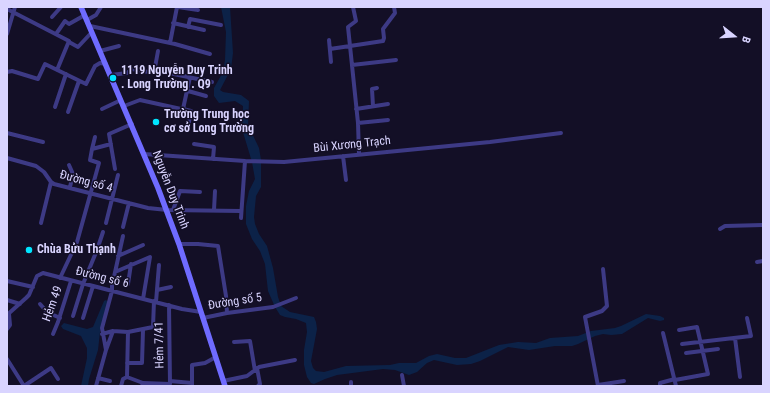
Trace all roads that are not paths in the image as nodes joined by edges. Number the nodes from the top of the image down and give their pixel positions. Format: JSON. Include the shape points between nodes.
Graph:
{"nodes":[{"id":1,"x":61,"y":7,"type":"edge"},
{"id":2,"x":81,"y":7,"type":"edge"},
{"id":3,"x":101,"y":7,"type":"edge"},
{"id":4,"x":177,"y":7,"type":"edge"},
{"id":5,"x":353,"y":7,"type":"edge"},
{"id":6,"x":394,"y":7,"type":"edge"},
{"id":7,"x":7,"y":9,"type":"edge"},
{"id":8,"x":14,"y":9,"type":"edge"},
{"id":9,"x":198,"y":10,"type":"dead end"},
{"id":10,"x":52,"y":17,"type":"dead end"},
{"id":11,"x":86,"y":18,"type":"junction"},
{"id":12,"x":173,"y":23,"type":"junction"},
{"id":13,"x":221,"y":24,"type":"dead end"},
{"id":14,"x":90,"y":26,"type":"junction"},
{"id":15,"x":188,"y":27,"type":"junction"},
{"id":16,"x":204,"y":30,"type":"dead end"},
{"id":17,"x":92,"y":32,"type":"junction"},
{"id":18,"x":7,"y":34,"type":"edge"},
{"id":19,"x":56,"y":34,"type":"junction"},
{"id":20,"x":329,"y":40,"type":"dead end"},
{"id":21,"x":70,"y":42,"type":"junction"},
{"id":22,"x":170,"y":43,"type":"junction"},
{"id":23,"x":119,"y":46,"type":"dead end"},
{"id":24,"x":350,"y":46,"type":"junction"},
{"id":25,"x":330,"y":49,"type":"junction"},
{"id":26,"x":100,"y":51,"type":"junction"},
{"id":27,"x":158,"y":51,"type":"dead end"},
{"id":28,"x":210,"y":54,"type":"dead end"},
{"id":29,"x":396,"y":60,"type":"dead end"},
{"id":30,"x":331,"y":62,"type":"dead end"},
{"id":31,"x":106,"y":64,"type":"junction"},
{"id":32,"x":352,"y":65,"type":"junction"},
{"id":33,"x":57,"y":70,"type":"junction"},
{"id":34,"x":7,"y":72,"type":"edge"},
{"id":35,"x":169,"y":73,"type":"dead end"},
{"id":36,"x":66,"y":74,"type":"junction"},
{"id":37,"x":110,"y":75,"type":"junction"},
{"id":38,"x":190,"y":77,"type":"junction"},
{"id":39,"x":79,"y":81,"type":"junction"},
{"id":40,"x":212,"y":82,"type":"dead end"},
{"id":41,"x":377,"y":88,"type":"dead end"},
{"id":42,"x":188,"y":91,"type":"junction"},
{"id":43,"x":206,"y":96,"type":"dead end"},
{"id":44,"x":121,"y":100,"type":"junction"},
{"id":45,"x":388,"y":104,"type":"dead end"},
{"id":46,"x":124,"y":106,"type":"junction"},
{"id":47,"x":372,"y":106,"type":"junction"},
{"id":48,"x":55,"y":107,"type":"dead end"},
{"id":49,"x":183,"y":108,"type":"junction"},
{"id":50,"x":102,"y":109,"type":"dead end"},
{"id":51,"x":356,"y":109,"type":"junction"},
{"id":52,"x":68,"y":112,"type":"dead end"},
{"id":53,"x":388,"y":120,"type":"dead end"},
{"id":54,"x":358,"y":123,"type":"junction"},
{"id":55,"x":132,"y":124,"type":"junction"},
{"id":56,"x":188,"y":126,"type":"dead end"},
{"id":57,"x":7,"y":133,"type":"edge"},
{"id":58,"x":561,"y":133,"type":"dead end"},
{"id":59,"x":95,"y":137,"type":"dead end"},
{"id":60,"x":43,"y":142,"type":"dead end"},
{"id":61,"x":111,"y":144,"type":"junction"},
{"id":62,"x":194,"y":144,"type":"dead end"},
{"id":63,"x":92,"y":149,"type":"junction"},
{"id":64,"x":144,"y":154,"type":"junction"},
{"id":65,"x":359,"y":154,"type":"junction"},
{"id":66,"x":343,"y":156,"type":"junction"},
{"id":67,"x":7,"y":158,"type":"edge"},
{"id":68,"x":213,"y":159,"type":"junction"},
{"id":69,"x":247,"y":161,"type":"junction"},
{"id":70,"x":69,"y":165,"type":"dead end"},
{"id":71,"x":115,"y":169,"type":"dead end"},
{"id":72,"x":118,"y":175,"type":"dead end"},
{"id":73,"x":346,"y":180,"type":"dead end"},
{"id":74,"x":51,"y":182,"type":"junction"},
{"id":75,"x":70,"y":187,"type":"junction"},
{"id":76,"x":215,"y":190,"type":"dead end"},
{"id":77,"x":200,"y":192,"type":"dead end"},
{"id":78,"x":90,"y":194,"type":"junction"},
{"id":79,"x":112,"y":199,"type":"junction"},
{"id":80,"x":129,"y":203,"type":"junction"},
{"id":81,"x":170,"y":210,"type":"junction"},
{"id":82,"x":214,"y":210,"type":"junction"},
{"id":83,"x":241,"y":211,"type":"junction"},
{"id":84,"x":241,"y":218,"type":"dead end"},
{"id":85,"x":41,"y":222,"type":"dead end"},
{"id":86,"x":106,"y":223,"type":"dead end"},
{"id":87,"x":763,"y":225,"type":"edge"},
{"id":88,"x":123,"y":227,"type":"dead end"},
{"id":89,"x":720,"y":229,"type":"dead end"},
{"id":90,"x":102,"y":232,"type":"dead end"},
{"id":91,"x":123,"y":236,"type":"dead end"},
{"id":92,"x":179,"y":244,"type":"junction"},
{"id":93,"x":143,"y":245,"type":"dead end"},
{"id":94,"x":118,"y":256,"type":"junction"},
{"id":95,"x":763,"y":261,"type":"edge"},
{"id":96,"x":757,"y":262,"type":"dead end"},
{"id":97,"x":131,"y":264,"type":"junction"},
{"id":98,"x":158,"y":265,"type":"dead end"},
{"id":99,"x":603,"y":269,"type":"dead end"},
{"id":100,"x":114,"y":272,"type":"junction"},
{"id":101,"x":60,"y":278,"type":"junction"},
{"id":102,"x":7,"y":281,"type":"edge"},
{"id":103,"x":72,"y":281,"type":"junction"},
{"id":104,"x":83,"y":284,"type":"junction"},
{"id":105,"x":128,"y":284,"type":"dead end"},
{"id":106,"x":93,"y":286,"type":"junction"},
{"id":107,"x":171,"y":287,"type":"dead end"},
{"id":108,"x":32,"y":288,"type":"junction"},
{"id":109,"x":157,"y":290,"type":"junction"},
{"id":110,"x":112,"y":291,"type":"junction"},
{"id":111,"x":296,"y":298,"type":"dead end"},
{"id":112,"x":143,"y":299,"type":"junction"},
{"id":113,"x":7,"y":300,"type":"edge"},
{"id":114,"x":155,"y":302,"type":"junction"},
{"id":115,"x":20,"y":304,"type":"junction"},
{"id":116,"x":40,"y":304,"type":"dead end"},
{"id":117,"x":169,"y":306,"type":"junction"},
{"id":118,"x":227,"y":312,"type":"junction"},
{"id":119,"x":8,"y":314,"type":"edge"},
{"id":120,"x":202,"y":315,"type":"junction"},
{"id":121,"x":73,"y":316,"type":"dead end"},
{"id":122,"x":60,"y":318,"type":"junction"},
{"id":123,"x":83,"y":318,"type":"dead end"},
{"id":124,"x":747,"y":318,"type":"dead end"},
{"id":125,"x":7,"y":330,"type":"edge"},
{"id":126,"x":143,"y":330,"type":"junction"},
{"id":127,"x":679,"y":330,"type":"dead end"},
{"id":128,"x":113,"y":331,"type":"junction"},
{"id":129,"x":128,"y":332,"type":"junction"},
{"id":130,"x":663,"y":333,"type":"dead end"},
{"id":131,"x":53,"y":334,"type":"dead end"},
{"id":132,"x":102,"y":334,"type":"junction"},
{"id":133,"x":735,"y":338,"type":"junction"},
{"id":134,"x":234,"y":342,"type":"dead end"},
{"id":135,"x":701,"y":342,"type":"junction"},
{"id":136,"x":682,"y":344,"type":"dead end"},
{"id":137,"x":718,"y":349,"type":"dead end"},
{"id":138,"x":106,"y":350,"type":"junction"},
{"id":139,"x":703,"y":350,"type":"junction"},
{"id":140,"x":686,"y":353,"type":"dead end"},
{"id":141,"x":216,"y":357,"type":"junction"},
{"id":142,"x":7,"y":359,"type":"edge"},
{"id":143,"x":295,"y":360,"type":"dead end"},
{"id":144,"x":126,"y":362,"type":"junction"},
{"id":145,"x":256,"y":370,"type":"junction"},
{"id":146,"x":402,"y":375,"type":"dead end"},
{"id":147,"x":127,"y":377,"type":"junction"},
{"id":148,"x":98,"y":378,"type":"junction"},
{"id":149,"x":740,"y":378,"type":"dead end"},
{"id":150,"x":58,"y":379,"type":"dead end"},
{"id":151,"x":675,"y":380,"type":"junction"},
{"id":152,"x":110,"y":381,"type":"dead end"},
{"id":153,"x":624,"y":381,"type":"dead end"},
{"id":154,"x":142,"y":384,"type":"edge"},
{"id":155,"x":169,"y":384,"type":"edge"},
{"id":156,"x":224,"y":384,"type":"edge"},
{"id":157,"x":192,"y":385,"type":"edge"},
{"id":158,"x":24,"y":386,"type":"edge"},
{"id":159,"x":96,"y":386,"type":"edge"},
{"id":160,"x":121,"y":386,"type":"edge"},
{"id":161,"x":258,"y":386,"type":"edge"},
{"id":162,"x":404,"y":386,"type":"edge"},
{"id":163,"x":598,"y":386,"type":"edge"},
{"id":164,"x":660,"y":386,"type":"edge"},
{"id":165,"x":676,"y":386,"type":"edge"}],
"edges":[{"from":1,"to":10,"type":"street"},
{"from":2,"to":11,"type":"main road","name":"Nguyễn Duy Trinh"},
{"from":3,"to":11,"type":"street","via":[[94,17]]},
{"from":4,"to":9,"type":"street"},
{"from":4,"to":12,"type":"street"},
{"from":5,"to":24,"type":"street","via":[[356,21],[348,27]]},
{"from":6,"to":24,"type":"street","via":[[395,13],[383,29],[383,41]]},
{"from":7,"to":8,"type":"street"},
{"from":8,"to":18,"type":"street"},
{"from":8,"to":19,"type":"street"},
{"from":11,"to":14,"type":"main road","name":"Nguyễn Duy Trinh"},
{"from":11,"to":19,"type":"street","via":[[69,24],[65,21]]},
{"from":12,"to":15,"type":"street"},
{"from":12,"to":22,"type":"street"},
{"from":13,"to":15,"type":"street","via":[[190,19]]},
{"from":14,"to":17,"type":"main road","name":"Nguyễn Duy Trinh"},
{"from":14,"to":22,"type":"street"},
{"from":15,"to":16,"type":"street"},
{"from":17,"to":21,"type":"street","via":[[78,47]]},
{"from":17,"to":26,"type":"main road","name":"Nguyễn Duy Trinh"},
{"from":19,"to":21,"type":"street"},
{"from":20,"to":25,"type":"street"},
{"from":21,"to":33,"type":"street"},
{"from":22,"to":28,"type":"street"},
{"from":23,"to":26,"type":"street"},
{"from":24,"to":25,"type":"street"},
{"from":24,"to":32,"type":"street"},
{"from":25,"to":30,"type":"street"},
{"from":26,"to":31,"type":"main road","name":"Nguyễn Duy Trinh"},
{"from":27,"to":37,"type":"street","via":[[154,73],[132,69],[126,73]]},
{"from":29,"to":32,"type":"street"},
{"from":31,"to":37,"type":"main road","name":"Nguyễn Duy Trinh"},
{"from":31,"to":39,"type":"street","via":[[100,63],[95,66],[86,84]]},
{"from":32,"to":51,"type":"street"},
{"from":33,"to":34,"type":"street","via":[[45,64],[38,79],[12,71]]},
{"from":33,"to":36,"type":"street"},
{"from":35,"to":38,"type":"street"},
{"from":36,"to":39,"type":"street"},
{"from":36,"to":48,"type":"street"},
{"from":37,"to":44,"type":"main road","name":"Nguyễn Duy Trinh"},
{"from":38,"to":40,"type":"street"},
{"from":38,"to":42,"type":"street"},
{"from":39,"to":52,"type":"street"},
{"from":41,"to":47,"type":"street","via":[[372,89]]},
{"from":42,"to":43,"type":"street"},
{"from":42,"to":49,"type":"street"},
{"from":44,"to":46,"type":"main road","name":"Nguyễn Duy Trinh"},
{"from":44,"to":50,"type":"street"},
{"from":45,"to":47,"type":"street"},
{"from":46,"to":49,"type":"street","via":[[140,100]]},
{"from":46,"to":55,"type":"main road","name":"Nguyễn Duy Trinh"},
{"from":47,"to":51,"type":"street"},
{"from":49,"to":56,"type":"street","via":[[191,112]]},
{"from":51,"to":54,"type":"street"},
{"from":53,"to":54,"type":"street"},
{"from":54,"to":65,"type":"street"},
{"from":55,"to":61,"type":"street","via":[[109,134]]},
{"from":55,"to":64,"type":"main road","name":"Nguyễn Duy Trinh"},
{"from":57,"to":60,"type":"street"},
{"from":58,"to":65,"type":"street","name":"Bùi Xương Trạch"},
{"from":59,"to":63,"type":"street"},
{"from":61,"to":63,"type":"street"},
{"from":61,"to":71,"type":"street"},
{"from":62,"to":68,"type":"street","via":[[214,146]]},
{"from":63,"to":78,"type":"street","via":[[90,160],[99,163]]},
{"from":64,"to":68,"type":"street","name":"Bùi Xương Trạch"},
{"from":64,"to":81,"type":"main road","name":"Nguyễn Duy Trinh"},
{"from":65,"to":66,"type":"street","name":"Bùi Xương Trạch"},
{"from":66,"to":69,"type":"street","name":"Bùi Xương Trạch","via":[[284,162]]},
{"from":66,"to":73,"type":"street"},
{"from":67,"to":74,"type":"street","name":"Đường số 4","via":[[36,166]]},
{"from":68,"to":69,"type":"street","name":"Bùi Xương Trạch"},
{"from":69,"to":83,"type":"street"},
{"from":70,"to":75,"type":"street","via":[[73,174]]},
{"from":72,"to":79,"type":"street"},
{"from":74,"to":75,"type":"street","name":"Đường số 4"},
{"from":74,"to":85,"type":"street"},
{"from":75,"to":78,"type":"street","name":"Đường số 4"},
{"from":76,"to":82,"type":"street"},
{"from":77,"to":81,"type":"street","via":[[180,191]]},
{"from":78,"to":79,"type":"street","name":"Đường số 4"},
{"from":78,"to":101,"type":"street","via":[[77,242]]},
{"from":79,"to":80,"type":"street","name":"Đường số 4"},
{"from":79,"to":86,"type":"street"},
{"from":80,"to":81,"type":"street","name":"Đường số 4","via":[[152,209]]},
{"from":80,"to":88,"type":"street"},
{"from":81,"to":82,"type":"street","name":"Đường số 4"},
{"from":81,"to":92,"type":"main road","name":"Nguyễn Duy Trinh"},
{"from":82,"to":83,"type":"street","name":"Đường số 4"},
{"from":83,"to":84,"type":"street"},
{"from":87,"to":89,"type":"street","via":[[725,226]]},
{"from":90,"to":104,"type":"street"},
{"from":91,"to":94,"type":"street"},
{"from":92,"to":118,"type":"street","via":[[218,246]]},
{"from":92,"to":120,"type":"main road","name":"Nguyễn Duy Trinh"},
{"from":93,"to":94,"type":"street"},
{"from":94,"to":100,"type":"street"},
{"from":95,"to":96,"type":"street"},
{"from":97,"to":100,"type":"street"},
{"from":97,"to":105,"type":"street"},
{"from":97,"to":112,"type":"street","via":[[149,256],[150,258]]},
{"from":98,"to":109,"type":"street"},
{"from":99,"to":163,"type":"street","via":[[606,306],[602,311],[586,316]]},
{"from":100,"to":110,"type":"street"},
{"from":101,"to":103,"type":"street","name":"Đường số 6"},
{"from":101,"to":108,"type":"street","name":"Đường số 6","via":[[40,274]]},
{"from":102,"to":108,"type":"street"},
{"from":103,"to":104,"type":"street","name":"Đường số 6"},
{"from":103,"to":122,"type":"street","name":"Hẻm 49"},
{"from":104,"to":106,"type":"street","name":"Đường số 6"},
{"from":104,"to":121,"type":"street"},
{"from":106,"to":110,"type":"street","name":"Đường số 6"},
{"from":106,"to":123,"type":"street"},
{"from":107,"to":109,"type":"street"},
{"from":108,"to":115,"type":"street"},
{"from":109,"to":114,"type":"street"},
{"from":110,"to":112,"type":"street","name":"Đường số 6"},
{"from":110,"to":132,"type":"street"},
{"from":111,"to":118,"type":"street","name":"Đường số 5","via":[[272,307]]},
{"from":112,"to":114,"type":"street","name":"Đường số 6"},
{"from":113,"to":115,"type":"street"},
{"from":114,"to":117,"type":"street","name":"Đường số 6"},
{"from":114,"to":126,"type":"street","via":[[153,327]]},
{"from":115,"to":119,"type":"street"},
{"from":116,"to":122,"type":"street","via":[[47,312]]},
{"from":117,"to":120,"type":"street","name":"Đường số 6"},
{"from":117,"to":155,"type":"street","name":"Hẻm 7/41"},
{"from":118,"to":120,"type":"street","name":"Đường số 5"},
{"from":119,"to":125,"type":"street","via":[[10,325]]},
{"from":120,"to":141,"type":"main road","name":"Nguyễn Duy Trinh"},
{"from":122,"to":131,"type":"street","name":"Hẻm 49"},
{"from":124,"to":133,"type":"street","via":[[751,336]]},
{"from":126,"to":129,"type":"street"},
{"from":126,"to":144,"type":"street","via":[[142,363]]},
{"from":127,"to":135,"type":"street","via":[[697,326]]},
{"from":128,"to":129,"type":"street"},
{"from":128,"to":132,"type":"street"},
{"from":128,"to":138,"type":"street"},
{"from":129,"to":144,"type":"street"},
{"from":130,"to":151,"type":"street"},
{"from":132,"to":138,"type":"street"},
{"from":133,"to":135,"type":"street"},
{"from":133,"to":149,"type":"street"},
{"from":134,"to":145,"type":"street","via":[[250,341]]},
{"from":135,"to":136,"type":"street"},
{"from":135,"to":139,"type":"street"},
{"from":137,"to":139,"type":"street"},
{"from":138,"to":148,"type":"street"},
{"from":139,"to":140,"type":"street"},
{"from":139,"to":151,"type":"street","via":[[708,374]]},
{"from":141,"to":156,"type":"main road","name":"Nguyễn Duy Trinh"},
{"from":141,"to":157,"type":"street","via":[[205,363],[192,365]]},
{"from":142,"to":158,"type":"street"},
{"from":143,"to":145,"type":"street","via":[[259,367]]},
{"from":144,"to":147,"type":"street"},
{"from":145,"to":156,"type":"street"},
{"from":145,"to":161,"type":"street","via":[[260,384]]},
{"from":146,"to":162,"type":"street"},
{"from":147,"to":154,"type":"street"},
{"from":147,"to":160,"type":"street"},
{"from":148,"to":152,"type":"street"},
{"from":148,"to":159,"type":"street"},
{"from":150,"to":158,"type":"street","via":[[51,368]]},
{"from":151,"to":164,"type":"street","via":[[660,383]]},
{"from":151,"to":165,"type":"street"},
{"from":153,"to":163,"type":"street"},
{"from":154,"to":155,"type":"street"},
{"from":155,"to":157,"type":"street"}]}
